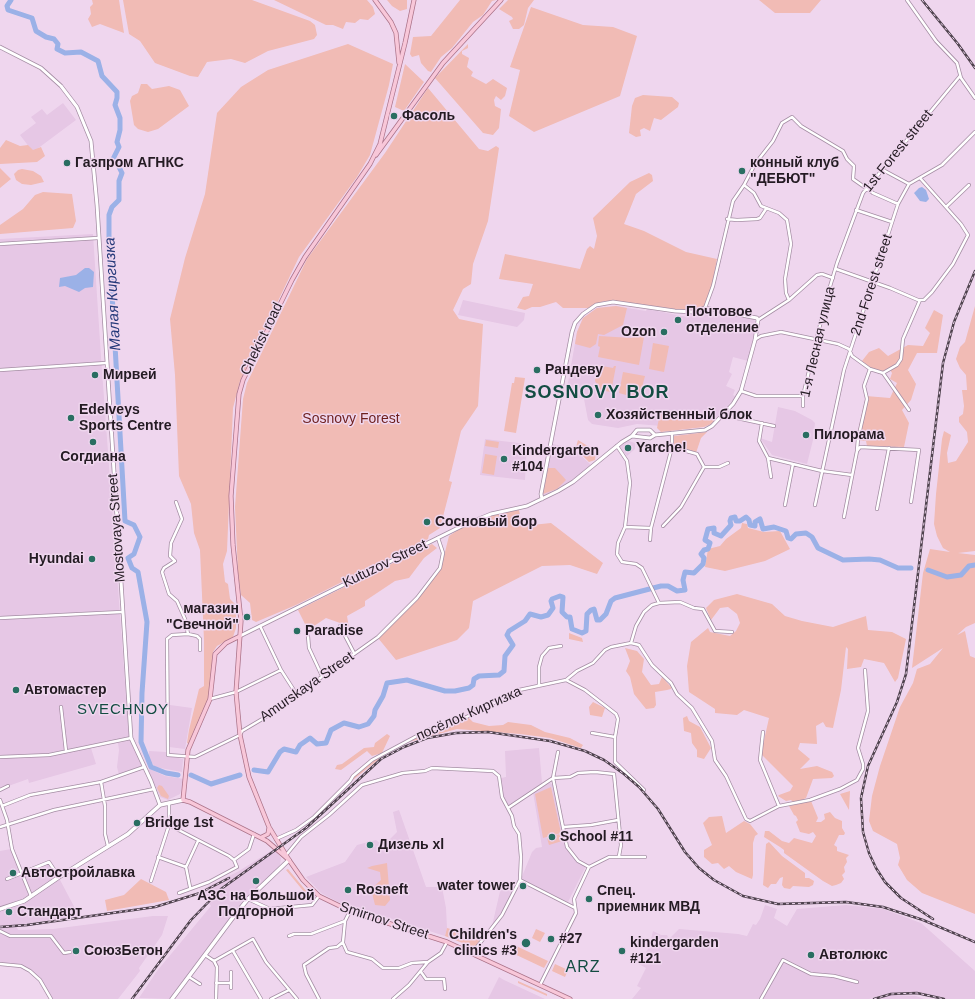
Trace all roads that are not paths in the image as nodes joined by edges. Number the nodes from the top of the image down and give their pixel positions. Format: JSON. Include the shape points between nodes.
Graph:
{"nodes":[{"id":1,"x":375,"y":0,"type":"edge"},
{"id":2,"x":414,"y":0,"type":"edge"},
{"id":3,"x":502,"y":0,"type":"edge"},
{"id":4,"x":906,"y":0,"type":"edge"},
{"id":5,"x":0,"y":47,"type":"edge"},
{"id":6,"x":399,"y":69,"type":"junction"},
{"id":7,"x":960,"y":76,"type":"junction"},
{"id":8,"x":975,"y":98,"type":"edge"},
{"id":9,"x":975,"y":132,"type":"edge"},
{"id":10,"x":370,"y":164,"type":"junction"},
{"id":11,"x":882,"y":170,"type":"junction"},
{"id":12,"x":920,"y":178,"type":"junction"},
{"id":13,"x":909,"y":184,"type":"junction"},
{"id":14,"x":744,"y":185,"type":"junction"},
{"id":15,"x":969,"y":185,"type":"dead end"},
{"id":16,"x":866,"y":188,"type":"junction"},
{"id":17,"x":898,"y":204,"type":"junction"},
{"id":18,"x":946,"y":207,"type":"junction"},
{"id":19,"x":766,"y":209,"type":"junction"},
{"id":20,"x":856,"y":210,"type":"junction"},
{"id":21,"x":728,"y":219,"type":"junction"},
{"id":22,"x":892,"y":222,"type":"junction"},
{"id":23,"x":98,"y":238,"type":"junction"},
{"id":24,"x":0,"y":244,"type":"edge"},
{"id":25,"x":835,"y":269,"type":"junction"},
{"id":26,"x":833,"y":278,"type":"junction"},
{"id":27,"x":873,"y":282,"type":"junction"},
{"id":28,"x":789,"y":300,"type":"junction"},
{"id":29,"x":919,"y":300,"type":"junction"},
{"id":30,"x":705,"y":308,"type":"junction"},
{"id":31,"x":758,"y":320,"type":"junction"},
{"id":32,"x":817,"y":339,"type":"junction"},
{"id":33,"x":755,"y":340,"type":"junction"},
{"id":34,"x":850,"y":352,"type":"junction"},
{"id":35,"x":106,"y":363,"type":"junction"},
{"id":36,"x":870,"y":369,"type":"junction"},
{"id":37,"x":0,"y":370,"type":"edge"},
{"id":38,"x":883,"y":374,"type":"junction"},
{"id":39,"x":741,"y":391,"type":"junction"},
{"id":40,"x":803,"y":396,"type":"junction"},
{"id":41,"x":803,"y":406,"type":"dead end"},
{"id":42,"x":910,"y":410,"type":"dead end"},
{"id":43,"x":723,"y":415,"type":"junction"},
{"id":44,"x":762,"y":423,"type":"junction"},
{"id":45,"x":774,"y":426,"type":"dead end"},
{"id":46,"x":672,"y":433,"type":"junction"},
{"id":47,"x":655,"y":435,"type":"junction"},
{"id":48,"x":632,"y":436,"type":"junction"},
{"id":49,"x":617,"y":446,"type":"junction"},
{"id":50,"x":672,"y":447,"type":"junction"},
{"id":51,"x":889,"y":448,"type":"junction"},
{"id":52,"x":857,"y":451,"type":"junction"},
{"id":53,"x":768,"y":458,"type":"junction"},
{"id":54,"x":728,"y":463,"type":"dead end"},
{"id":55,"x":793,"y":464,"type":"junction"},
{"id":56,"x":704,"y":467,"type":"junction"},
{"id":57,"x":822,"y":471,"type":"junction"},
{"id":58,"x":852,"y":475,"type":"junction"},
{"id":59,"x":771,"y":477,"type":"dead end"},
{"id":60,"x":542,"y":498,"type":"junction"},
{"id":61,"x":176,"y":502,"type":"dead end"},
{"id":62,"x":911,"y":502,"type":"dead end"},
{"id":63,"x":785,"y":505,"type":"dead end"},
{"id":64,"x":815,"y":505,"type":"dead end"},
{"id":65,"x":877,"y":509,"type":"dead end"},
{"id":66,"x":844,"y":517,"type":"dead end"},
{"id":67,"x":664,"y":526,"type":"dead end"},
{"id":68,"x":624,"y":527,"type":"junction"},
{"id":69,"x":651,"y":528,"type":"junction"},
{"id":70,"x":438,"y":537,"type":"junction"},
{"id":71,"x":650,"y":540,"type":"dead end"},
{"id":72,"x":659,"y":603,"type":"junction"},
{"id":73,"x":122,"y":612,"type":"junction"},
{"id":74,"x":0,"y":618,"type":"edge"},
{"id":75,"x":260,"y":626,"type":"junction"},
{"id":76,"x":340,"y":626,"type":"dead end"},
{"id":77,"x":732,"y":632,"type":"dead end"},
{"id":78,"x":188,"y":634,"type":"junction"},
{"id":79,"x":240,"y":636,"type":"junction"},
{"id":80,"x":308,"y":636,"type":"dead end"},
{"id":81,"x":631,"y":643,"type":"junction"},
{"id":82,"x":561,"y":646,"type":"dead end"},
{"id":83,"x":200,"y":650,"type":"dead end"},
{"id":84,"x":354,"y":653,"type":"junction"},
{"id":85,"x":281,"y":670,"type":"junction"},
{"id":86,"x":865,"y":670,"type":"dead end"},
{"id":87,"x":322,"y":676,"type":"junction"},
{"id":88,"x":566,"y":680,"type":"junction"},
{"id":89,"x":539,"y":686,"type":"junction"},
{"id":90,"x":236,"y":692,"type":"junction"},
{"id":91,"x":296,"y":695,"type":"junction"},
{"id":92,"x":210,"y":699,"type":"junction"},
{"id":93,"x":61,"y":707,"type":"dead end"},
{"id":94,"x":763,"y":732,"type":"dead end"},
{"id":95,"x":592,"y":733,"type":"dead end"},
{"id":96,"x":240,"y":735,"type":"junction"},
{"id":97,"x":131,"y":738,"type":"junction"},
{"id":98,"x":615,"y":738,"type":"junction"},
{"id":99,"x":66,"y":751,"type":"junction"},
{"id":100,"x":558,"y":752,"type":"dead end"},
{"id":101,"x":187,"y":756,"type":"junction"},
{"id":102,"x":0,"y":757,"type":"edge"},
{"id":103,"x":144,"y":767,"type":"junction"},
{"id":104,"x":553,"y":778,"type":"junction"},
{"id":105,"x":101,"y":782,"type":"junction"},
{"id":106,"x":8,"y":786,"type":"dead end"},
{"id":107,"x":154,"y":789,"type":"junction"},
{"id":108,"x":0,"y":790,"type":"edge"},
{"id":109,"x":644,"y":790,"type":"dead end"},
{"id":110,"x":0,"y":800,"type":"edge"},
{"id":111,"x":105,"y":800,"type":"junction"},
{"id":112,"x":183,"y":800,"type":"junction"},
{"id":113,"x":169,"y":802,"type":"junction"},
{"id":114,"x":160,"y":805,"type":"junction"},
{"id":115,"x":2,"y":806,"type":"junction"},
{"id":116,"x":779,"y":806,"type":"junction"},
{"id":117,"x":508,"y":808,"type":"junction"},
{"id":118,"x":618,"y":820,"type":"junction"},
{"id":119,"x":169,"y":825,"type":"junction"},
{"id":120,"x":8,"y":826,"type":"junction"},
{"id":121,"x":269,"y":826,"type":"junction"},
{"id":122,"x":0,"y":827,"type":"edge"},
{"id":123,"x":562,"y":827,"type":"junction"},
{"id":124,"x":254,"y":834,"type":"junction"},
{"id":125,"x":261,"y":837,"type":"junction"},
{"id":126,"x":198,"y":840,"type":"junction"},
{"id":127,"x":276,"y":840,"type":"junction"},
{"id":128,"x":108,"y":846,"type":"junction"},
{"id":129,"x":286,"y":854,"type":"junction"},
{"id":130,"x":619,"y":856,"type":"junction"},
{"id":131,"x":158,"y":857,"type":"junction"},
{"id":132,"x":645,"y":857,"type":"dead end"},
{"id":133,"x":234,"y":860,"type":"junction"},
{"id":134,"x":289,"y":860,"type":"junction"},
{"id":135,"x":186,"y":867,"type":"junction"},
{"id":136,"x":589,"y":867,"type":"junction"},
{"id":137,"x":22,"y":874,"type":"junction"},
{"id":138,"x":59,"y":877,"type":"junction"},
{"id":139,"x":7,"y":879,"type":"dead end"},
{"id":140,"x":520,"y":880,"type":"junction"},
{"id":141,"x":151,"y":881,"type":"dead end"},
{"id":142,"x":190,"y":887,"type":"junction"},
{"id":143,"x":180,"y":893,"type":"dead end"},
{"id":144,"x":319,"y":896,"type":"junction"},
{"id":145,"x":31,"y":897,"type":"junction"},
{"id":146,"x":248,"y":899,"type":"junction"},
{"id":147,"x":0,"y":909,"type":"edge"},
{"id":148,"x":575,"y":909,"type":"junction"},
{"id":149,"x":350,"y":911,"type":"junction"},
{"id":150,"x":345,"y":921,"type":"junction"},
{"id":151,"x":0,"y":931,"type":"edge"},
{"id":152,"x":290,"y":936,"type":"dead end"},
{"id":153,"x":343,"y":942,"type":"junction"},
{"id":154,"x":447,"y":942,"type":"junction"},
{"id":155,"x":233,"y":951,"type":"junction"},
{"id":156,"x":70,"y":952,"type":"dead end"},
{"id":157,"x":473,"y":952,"type":"junction"},
{"id":158,"x":204,"y":954,"type":"junction"},
{"id":159,"x":214,"y":961,"type":"junction"},
{"id":160,"x":428,"y":962,"type":"junction"},
{"id":161,"x":0,"y":964,"type":"edge"},
{"id":162,"x":231,"y":972,"type":"dead end"},
{"id":163,"x":421,"y":972,"type":"junction"},
{"id":164,"x":188,"y":976,"type":"junction"},
{"id":165,"x":857,"y":982,"type":"dead end"},
{"id":166,"x":216,"y":983,"type":"junction"},
{"id":167,"x":231,"y":983,"type":"junction"},
{"id":168,"x":200,"y":984,"type":"dead end"},
{"id":169,"x":540,"y":985,"type":"junction"},
{"id":170,"x":231,"y":988,"type":"dead end"},
{"id":171,"x":444,"y":989,"type":"dead end"},
{"id":172,"x":289,"y":990,"type":"junction"},
{"id":173,"x":399,"y":997,"type":"edge"},
{"id":174,"x":51,"y":999,"type":"edge"},
{"id":175,"x":173,"y":999,"type":"edge"},
{"id":176,"x":216,"y":999,"type":"edge"},
{"id":177,"x":261,"y":999,"type":"edge"},
{"id":178,"x":271,"y":999,"type":"edge"},
{"id":179,"x":297,"y":999,"type":"edge"},
{"id":180,"x":319,"y":999,"type":"edge"},
{"id":181,"x":393,"y":999,"type":"edge"},
{"id":182,"x":570,"y":999,"type":"edge"},
{"id":183,"x":761,"y":999,"type":"edge"}],
"edges":[{"from":1,"to":6,"type":"main road","via":[[396,33]]},
{"from":2,"to":6,"type":"main road"},
{"from":3,"to":10,"type":"main road","via":[[443,62]]},
{"from":4,"to":7,"type":"street","via":[[957,63]]},
{"from":5,"to":23,"type":"street","name":"Mostovaya Street","via":[[45,70],[62,86],[80,112],[92,146]]},
{"from":6,"to":10,"type":"main road","via":[[380,144]]},
{"from":7,"to":8,"type":"street"},
{"from":7,"to":11,"type":"street","name":"1st Forest street"},
{"from":9,"to":12,"type":"street","via":[[942,165]]},
{"from":10,"to":79,"type":"main road","name":"Chekist road","via":[[305,257],[243,380],[236,411],[231,496]]},
{"from":11,"to":13,"type":"street"},
{"from":11,"to":16,"type":"street","name":"1st Forest street"},
{"from":12,"to":13,"type":"street"},
{"from":12,"to":18,"type":"street"},
{"from":13,"to":17,"type":"street","name":"2nd Forest street"},
{"from":14,"to":16,"type":"street","via":[[782,123],[792,116],[801,126],[843,151],[846,159],[854,166],[853,179]]},
{"from":14,"to":19,"type":"street","via":[[750,188],[757,201]]},
{"from":14,"to":21,"type":"street","via":[[733,201]]},
{"from":15,"to":18,"type":"street"},
{"from":16,"to":17,"type":"street"},
{"from":16,"to":20,"type":"street","name":"1st Forest street"},
{"from":17,"to":22,"type":"street","name":"2nd Forest street"},
{"from":18,"to":29,"type":"street","via":[[968,235],[953,264],[932,292],[924,300]]},
{"from":19,"to":21,"type":"street","via":[[757,220]]},
{"from":19,"to":28,"type":"street","via":[[779,213],[787,220],[791,244],[785,279]]},
{"from":20,"to":22,"type":"street"},
{"from":20,"to":25,"type":"street","name":"1st Forest street"},
{"from":21,"to":30,"type":"street","via":[[713,286]]},
{"from":22,"to":27,"type":"street","name":"2nd Forest street"},
{"from":23,"to":24,"type":"street"},
{"from":23,"to":35,"type":"street","name":"Mostovaya Street"},
{"from":25,"to":26,"type":"street","name":"1st Forest street"},
{"from":25,"to":27,"type":"street"},
{"from":26,"to":28,"type":"street","via":[[819,274]]},
{"from":26,"to":32,"type":"street","name":"1-я Лесная улица"},
{"from":27,"to":29,"type":"street"},
{"from":27,"to":34,"type":"street","name":"2nd Forest street"},
{"from":28,"to":31,"type":"street"},
{"from":29,"to":38,"type":"street","via":[[903,339],[901,359],[897,365]]},
{"from":30,"to":31,"type":"street","via":[[754,316]]},
{"from":30,"to":60,"type":"street","via":[[693,312],[675,311],[613,302],[596,305],[583,314],[572,332]]},
{"from":31,"to":33,"type":"street"},
{"from":32,"to":33,"type":"street","via":[[781,332],[761,336]]},
{"from":32,"to":34,"type":"street","via":[[838,344]]},
{"from":32,"to":40,"type":"street","name":"1-я Лесная улица"},
{"from":33,"to":39,"type":"street"},
{"from":34,"to":36,"type":"street"},
{"from":34,"to":57,"type":"street","name":"2nd Forest street","via":[[838,392]]},
{"from":35,"to":37,"type":"street"},
{"from":35,"to":73,"type":"street","name":"Mostovaya Street"},
{"from":36,"to":38,"type":"street"},
{"from":36,"to":52,"type":"street","via":[[864,386],[867,399]]},
{"from":38,"to":42,"type":"street"},
{"from":39,"to":40,"type":"street","via":[[756,396]]},
{"from":39,"to":43,"type":"street"},
{"from":40,"to":41,"type":"street","name":"1-я Лесная улица"},
{"from":43,"to":44,"type":"street"},
{"from":43,"to":46,"type":"street","via":[[705,430]]},
{"from":44,"to":45,"type":"street"},
{"from":44,"to":53,"type":"street","via":[[759,437]]},
{"from":46,"to":47,"type":"street"},
{"from":46,"to":50,"type":"street"},
{"from":47,"to":48,"type":"street","via":[[650,438]]},
{"from":47,"to":48,"type":"street","via":[[650,430],[640,429]]},
{"from":48,"to":49,"type":"street","name":"Kutuzov Street"},
{"from":49,"to":60,"type":"street","name":"Kutuzov Street","via":[[573,482]]},
{"from":49,"to":68,"type":"street","via":[[627,461],[630,483]]},
{"from":50,"to":56,"type":"street","via":[[697,454]]},
{"from":50,"to":69,"type":"street"},
{"from":51,"to":52,"type":"street","via":[[860,447]]},
{"from":51,"to":62,"type":"street","via":[[917,448],[920,451]]},
{"from":51,"to":65,"type":"street"},
{"from":52,"to":58,"type":"street"},
{"from":53,"to":55,"type":"street"},
{"from":53,"to":59,"type":"street"},
{"from":54,"to":56,"type":"street","via":[[719,467]]},
{"from":55,"to":57,"type":"street"},
{"from":55,"to":63,"type":"street"},
{"from":56,"to":67,"type":"street","via":[[681,507]]},
{"from":57,"to":58,"type":"street"},
{"from":57,"to":64,"type":"street","name":"2nd Forest street"},
{"from":58,"to":66,"type":"street"},
{"from":60,"to":70,"type":"street","name":"Kutuzov Street","via":[[519,509],[477,518]]},
{"from":61,"to":78,"type":"street","via":[[182,519],[171,543],[170,556],[176,561],[162,572],[169,594],[177,602],[186,619]]},
{"from":68,"to":69,"type":"street"},
{"from":68,"to":72,"type":"street","via":[[617,549],[619,559],[642,568]]},
{"from":69,"to":71,"type":"street"},
{"from":70,"to":75,"type":"street","name":"Kutuzov Street"},
{"from":70,"to":84,"type":"street","name":"Amurskaya Street","via":[[444,556],[440,568],[392,625]]},
{"from":72,"to":77,"type":"street","via":[[680,602],[703,609],[715,631]]},
{"from":72,"to":81,"type":"street","via":[[644,612]]},
{"from":73,"to":74,"type":"street"},
{"from":73,"to":97,"type":"street","name":"Mostovaya Street"},
{"from":75,"to":79,"type":"street","name":"Kutuzov Street"},
{"from":75,"to":85,"type":"street"},
{"from":76,"to":84,"type":"street"},
{"from":78,"to":83,"type":"street","via":[[200,639]]},
{"from":78,"to":101,"type":"street","name":"Amurskaya Street","via":[[172,635],[167,639],[168,755]]},
{"from":79,"to":90,"type":"main road","name":"Chekist road"},
{"from":79,"to":92,"type":"main road","via":[[226,643],[215,654]]},
{"from":80,"to":87,"type":"street","via":[[309,648]]},
{"from":81,"to":88,"type":"street","name":"посёлок Киргизка","via":[[605,650],[593,663],[576,671]]},
{"from":81,"to":116,"type":"street","via":[[639,645],[652,665],[692,708],[712,740],[715,760],[726,776],[746,819],[750,821]]},
{"from":82,"to":89,"type":"street","via":[[549,648],[542,656]]},
{"from":84,"to":87,"type":"street","name":"Amurskaya Street"},
{"from":85,"to":90,"type":"street"},
{"from":85,"to":91,"type":"street"},
{"from":86,"to":116,"type":"street","via":[[868,711],[858,748],[863,764],[860,776],[853,784],[840,790]]},
{"from":87,"to":91,"type":"street","name":"Amurskaya Street"},
{"from":88,"to":89,"type":"street","name":"посёлок Киргизка"},
{"from":88,"to":98,"type":"street","via":[[585,690],[616,714],[618,724]]},
{"from":89,"to":127,"type":"street","name":"посёлок Киргизка","via":[[519,690],[451,726],[428,730],[372,760],[314,817]]},
{"from":90,"to":92,"type":"street"},
{"from":90,"to":96,"type":"main road","name":"Chekist road"},
{"from":91,"to":96,"type":"street","name":"Amurskaya Street","via":[[242,731]]},
{"from":92,"to":101,"type":"main road"},
{"from":93,"to":99,"type":"street"},
{"from":94,"to":116,"type":"street","via":[[760,760]]},
{"from":95,"to":98,"type":"street"},
{"from":96,"to":101,"type":"street","name":"Amurskaya Street","via":[[195,757]]},
{"from":96,"to":121,"type":"main road","name":"Chekist road","via":[[249,777]]},
{"from":97,"to":99,"type":"street"},
{"from":97,"to":103,"type":"street","name":"Mostovaya Street"},
{"from":98,"to":109,"type":"street","via":[[615,762]]},
{"from":99,"to":102,"type":"street","via":[[49,755]]},
{"from":100,"to":104,"type":"street"},
{"from":101,"to":112,"type":"main road"},
{"from":103,"to":105,"type":"street"},
{"from":103,"to":107,"type":"street","name":"Mostovaya Street"},
{"from":104,"to":117,"type":"street"},
{"from":104,"to":118,"type":"street","via":[[570,777],[578,773],[614,774]]},
{"from":104,"to":123,"type":"street"},
{"from":105,"to":111,"type":"street"},
{"from":105,"to":115,"type":"street","via":[[30,795]]},
{"from":106,"to":108,"type":"street"},
{"from":107,"to":111,"type":"street"},
{"from":107,"to":114,"type":"street","name":"Mostovaya Street"},
{"from":110,"to":115,"type":"street"},
{"from":111,"to":120,"type":"street","via":[[54,810]]},
{"from":111,"to":128,"type":"street","via":[[104,834]]},
{"from":112,"to":113,"type":"main road"},
{"from":112,"to":124,"type":"main road"},
{"from":113,"to":114,"type":"main road"},
{"from":113,"to":119,"type":"street"},
{"from":114,"to":128,"type":"main road","via":[[134,830]]},
{"from":115,"to":120,"type":"street"},
{"from":117,"to":129,"type":"street","via":[[502,797],[500,776],[496,772],[432,768],[403,773],[362,785],[329,816],[300,837]]},
{"from":117,"to":140,"type":"street","via":[[519,834]]},
{"from":118,"to":123,"type":"street"},
{"from":118,"to":130,"type":"street","via":[[621,844]]},
{"from":119,"to":126,"type":"street"},
{"from":119,"to":131,"type":"street"},
{"from":120,"to":122,"type":"street"},
{"from":120,"to":137,"type":"street","via":[[12,848]]},
{"from":121,"to":125,"type":"main road","via":[[268,834]]},
{"from":121,"to":127,"type":"main road","name":"Chekist road"},
{"from":123,"to":136,"type":"street","via":[[567,847],[578,861]]},
{"from":124,"to":125,"type":"main road"},
{"from":124,"to":133,"type":"street","via":[[249,849]]},
{"from":125,"to":134,"type":"main road"},
{"from":126,"to":133,"type":"street"},
{"from":126,"to":135,"type":"street"},
{"from":127,"to":129,"type":"main road","name":"Chekist road"},
{"from":128,"to":138,"type":"main road"},
{"from":129,"to":134,"type":"main road","name":"Chekist road"},
{"from":130,"to":132,"type":"street"},
{"from":130,"to":136,"type":"street","via":[[609,857]]},
{"from":131,"to":135,"type":"street"},
{"from":131,"to":141,"type":"street"},
{"from":133,"to":142,"type":"street","via":[[236,867],[209,882]]},
{"from":134,"to":144,"type":"main road","name":"Smirnov Street","via":[[306,884]]},
{"from":134,"to":146,"type":"main road"},
{"from":135,"to":142,"type":"street"},
{"from":136,"to":148,"type":"street","via":[[574,898]]},
{"from":137,"to":138,"type":"street","via":[[50,862]]},
{"from":137,"to":139,"type":"street"},
{"from":137,"to":145,"type":"street"},
{"from":138,"to":145,"type":"main road"},
{"from":140,"to":148,"type":"street","via":[[572,905]]},
{"from":140,"to":157,"type":"street","via":[[502,915]]},
{"from":142,"to":143,"type":"street"},
{"from":144,"to":146,"type":"street","via":[[312,905],[270,909]]},
{"from":144,"to":149,"type":"main road","name":"Smirnov Street"},
{"from":145,"to":147,"type":"main road","via":[[19,904]]},
{"from":146,"to":158,"type":"main road"},
{"from":148,"to":169,"type":"street","via":[[576,913]]},
{"from":149,"to":150,"type":"street"},
{"from":149,"to":154,"type":"main road","name":"Smirnov Street"},
{"from":150,"to":152,"type":"street","via":[[311,934]]},
{"from":150,"to":153,"type":"street"},
{"from":151,"to":156,"type":"street","via":[[10,936],[52,936],[64,953]]},
{"from":153,"to":160,"type":"street","via":[[343,948],[347,952],[372,959],[384,968],[399,968],[412,963]]},
{"from":153,"to":180,"type":"street","via":[[305,963],[306,974]]},
{"from":154,"to":157,"type":"main road","name":"Smirnov Street"},
{"from":154,"to":160,"type":"street","via":[[441,953]]},
{"from":155,"to":159,"type":"street"},
{"from":155,"to":172,"type":"street","via":[[253,939],[266,962]]},
{"from":155,"to":177,"type":"street"},
{"from":157,"to":169,"type":"main road","name":"Smirnov Street"},
{"from":158,"to":159,"type":"street"},
{"from":158,"to":164,"type":"main road"},
{"from":159,"to":166,"type":"street","via":[[217,969]]},
{"from":160,"to":163,"type":"street"},
{"from":161,"to":174,"type":"street","via":[[21,966],[30,971],[40,980]]},
{"from":162,"to":167,"type":"street"},
{"from":163,"to":171,"type":"street","via":[[426,979],[444,979]]},
{"from":163,"to":173,"type":"street"},
{"from":164,"to":168,"type":"street"},
{"from":164,"to":175,"type":"main road"},
{"from":165,"to":183,"type":"street","via":[[811,974],[783,960]]},
{"from":166,"to":167,"type":"street"},
{"from":166,"to":176,"type":"street"},
{"from":167,"to":170,"type":"street"},
{"from":169,"to":182,"type":"main road","name":"Smirnov Street"},
{"from":172,"to":178,"type":"street"},
{"from":172,"to":179,"type":"street"},
{"from":173,"to":181,"type":"street"}]}
